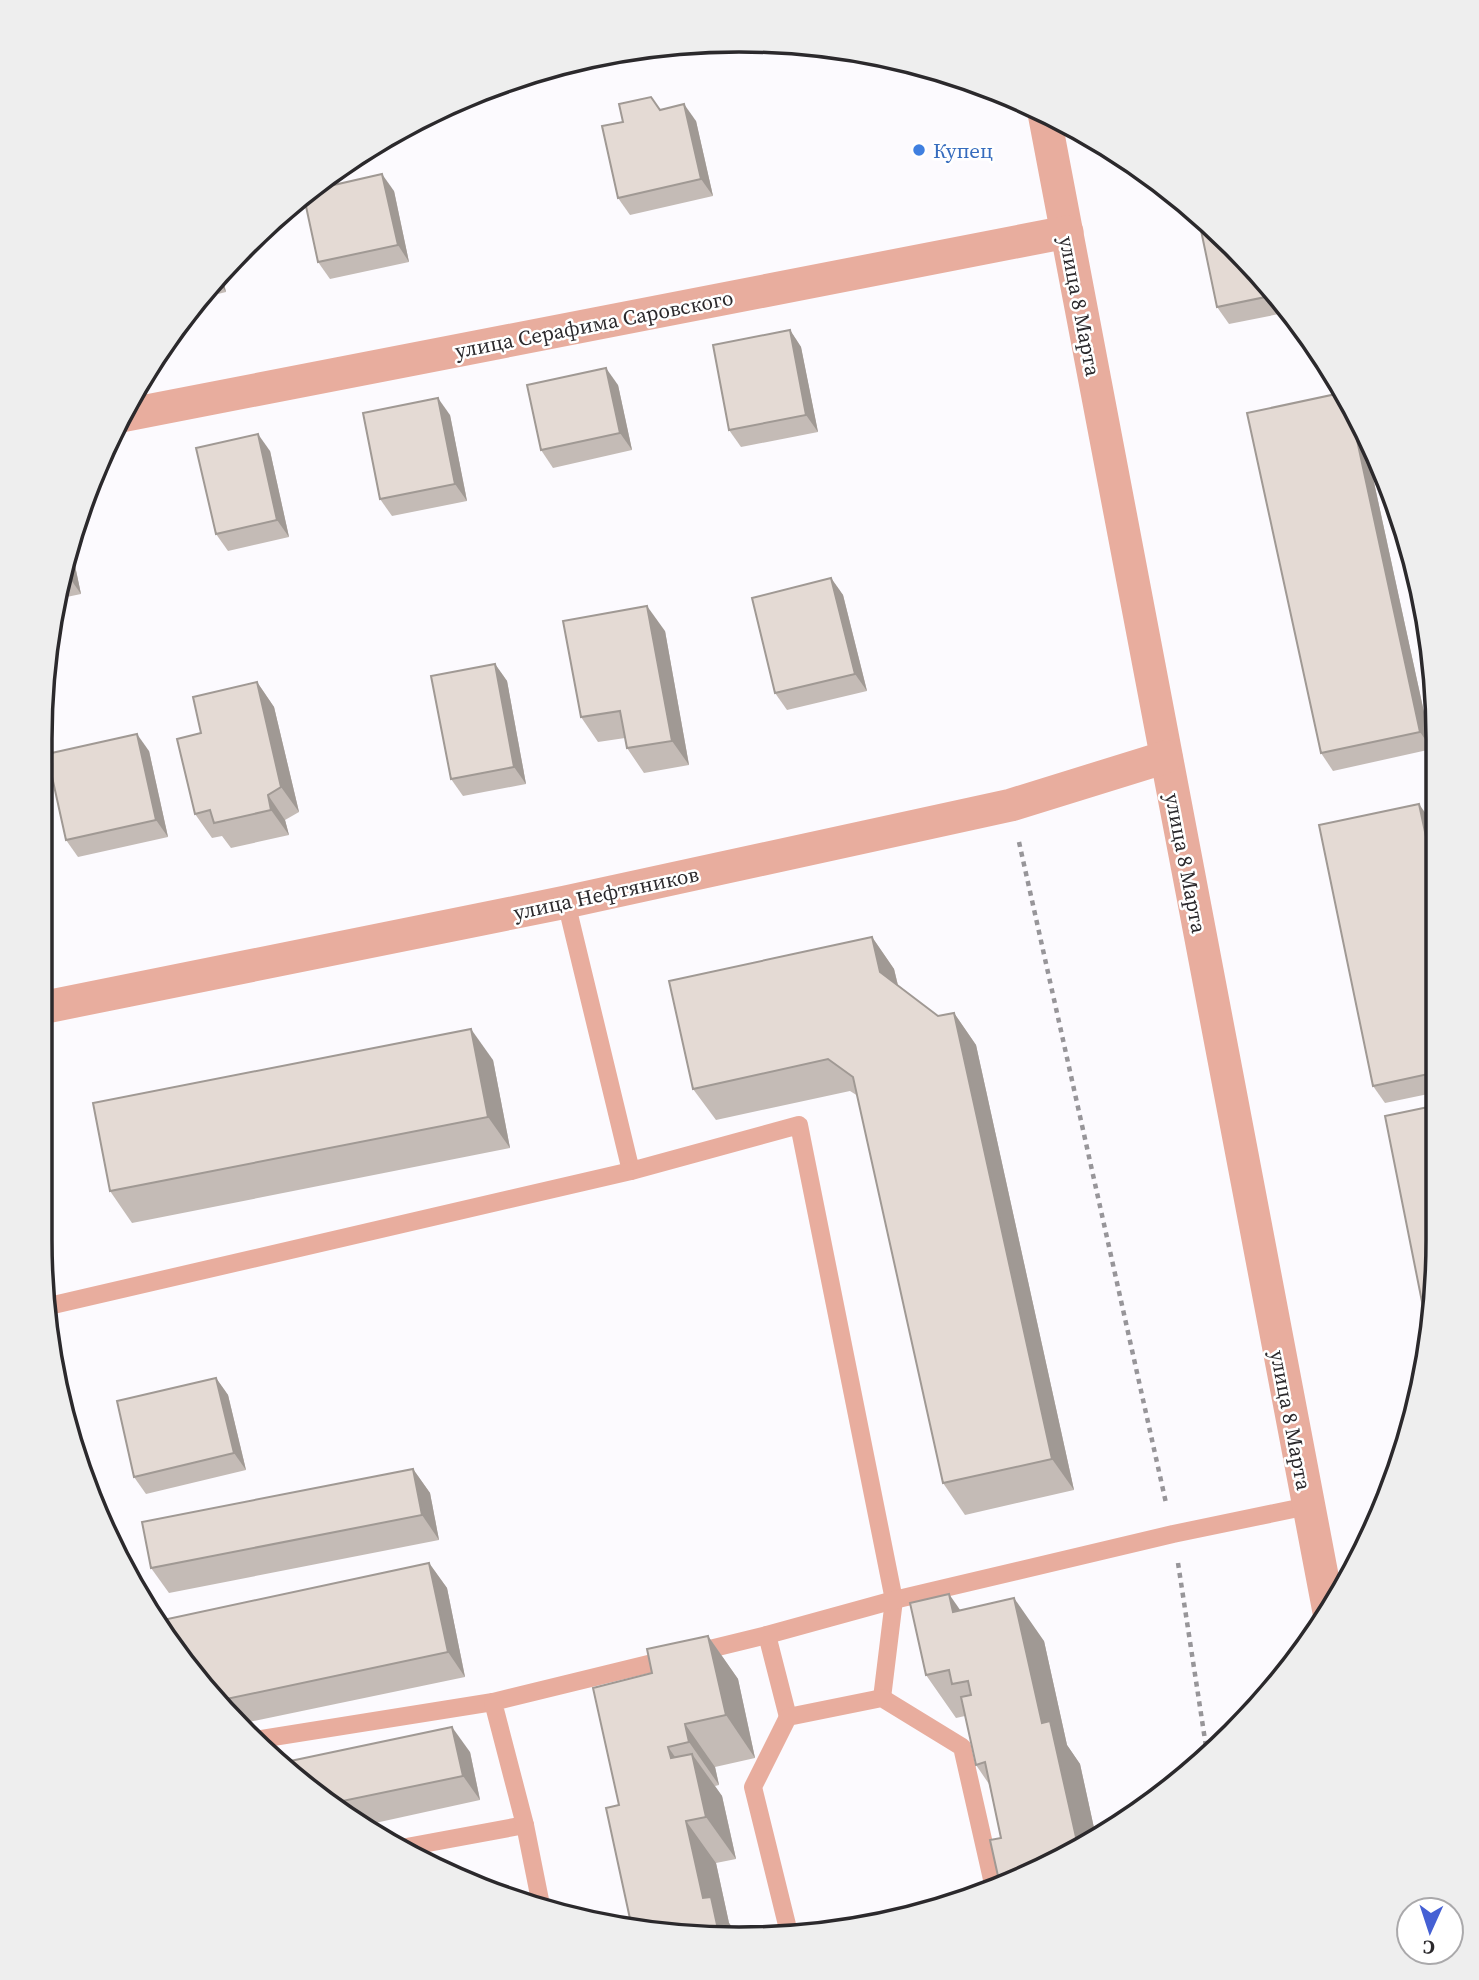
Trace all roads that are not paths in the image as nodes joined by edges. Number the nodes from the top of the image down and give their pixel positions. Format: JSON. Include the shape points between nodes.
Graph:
{"nodes":[{"id":1,"x":1046,"y":125,"type":"edge"},
{"id":2,"x":1067,"y":232,"type":"junction"},
{"id":3,"x":136,"y":413,"type":"edge"},
{"id":4,"x":1166,"y":757,"type":"junction"},
{"id":5,"x":566,"y":902,"type":"junction"},
{"id":6,"x":52,"y":1006,"type":"edge"},
{"id":7,"x":631,"y":1171,"type":"junction"},
{"id":8,"x":56,"y":1304,"type":"edge"},
{"id":9,"x":1308,"y":1506,"type":"junction"},
{"id":10,"x":1326,"y":1597,"type":"edge"},
{"id":11,"x":894,"y":1600,"type":"junction"},
{"id":12,"x":767,"y":1635,"type":"junction"},
{"id":13,"x":882,"y":1698,"type":"junction"},
{"id":14,"x":493,"y":1702,"type":"junction"},
{"id":15,"x":788,"y":1717,"type":"junction"},
{"id":16,"x":267,"y":1738,"type":"edge"},
{"id":17,"x":525,"y":1825,"type":"junction"},
{"id":18,"x":415,"y":1845,"type":"edge"},
{"id":19,"x":992,"y":1879,"type":"edge"},
{"id":20,"x":539,"y":1897,"type":"edge"},
{"id":21,"x":787,"y":1926,"type":"edge"}],
"edges":[{"from":1,"to":2,"type":"street","name":"улица 8 Марта"},
{"from":2,"to":3,"type":"street","name":"улица Серафима Саровского"},
{"from":2,"to":4,"type":"street","name":"улица 8 Марта"},
{"from":4,"to":5,"type":"street","name":"улица Нефтяников","via":[[1011,805]]},
{"from":4,"to":9,"type":"street","name":"улица 8 Марта"},
{"from":5,"to":6,"type":"street","name":"улица Нефтяников"},
{"from":5,"to":7,"type":"lane"},
{"from":7,"to":8,"type":"lane"},
{"from":7,"to":11,"type":"lane","via":[[799,1125]]},
{"from":9,"to":10,"type":"street","name":"улица 8 Марта"},
{"from":9,"to":11,"type":"lane"},
{"from":11,"to":12,"type":"lane"},
{"from":11,"to":13,"type":"lane"},
{"from":12,"to":14,"type":"lane"},
{"from":12,"to":15,"type":"lane"},
{"from":13,"to":15,"type":"lane"},
{"from":13,"to":19,"type":"lane","via":[[962,1747]]},
{"from":14,"to":16,"type":"lane"},
{"from":14,"to":17,"type":"lane"},
{"from":15,"to":21,"type":"lane","via":[[753,1787]]},
{"from":17,"to":18,"type":"lane"},
{"from":17,"to":20,"type":"lane"}]}
